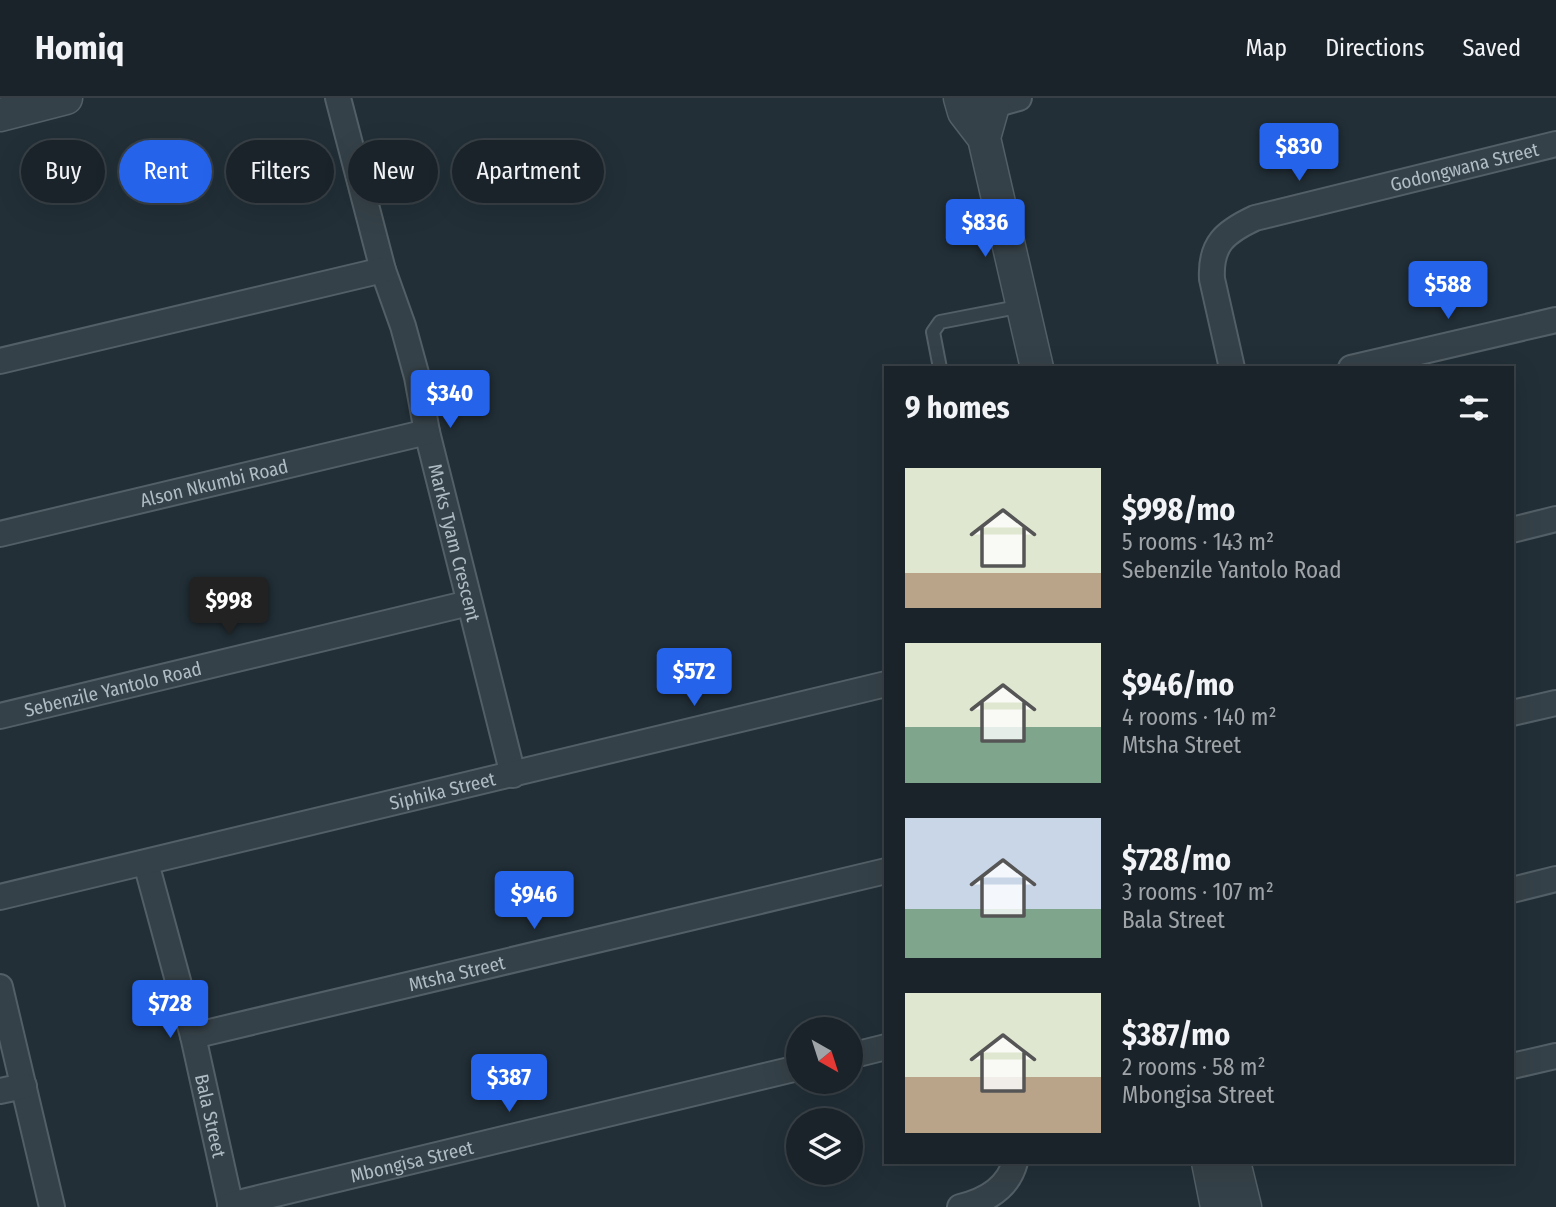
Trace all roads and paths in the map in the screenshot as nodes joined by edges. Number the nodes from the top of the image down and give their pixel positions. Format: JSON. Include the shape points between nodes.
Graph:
{"nodes":[{"id":1,"x":66,"y":98,"type":"edge"},
{"id":2,"x":338,"y":98,"type":"edge"},
{"id":3,"x":985,"y":102,"type":"edge"},
{"id":4,"x":0,"y":115,"type":"edge"},
{"id":5,"x":1556,"y":144,"type":"edge"},
{"id":6,"x":383,"y":270,"type":"junction"},
{"id":7,"x":1023,"y":306,"type":"junction"},
{"id":8,"x":1556,"y":320,"type":"edge"},
{"id":9,"x":0,"y":361,"type":"edge"},
{"id":10,"x":940,"y":366,"type":"edge"},
{"id":11,"x":1037,"y":366,"type":"edge"},
{"id":12,"x":1232,"y":366,"type":"edge"},
{"id":13,"x":1360,"y":366,"type":"edge"},
{"id":14,"x":427,"y":432,"type":"junction"},
{"id":15,"x":1556,"y":519,"type":"edge"},
{"id":16,"x":1514,"y":530,"type":"edge"},
{"id":17,"x":0,"y":534,"type":"edge"},
{"id":18,"x":469,"y":603,"type":"junction"},
{"id":19,"x":884,"y":684,"type":"edge"},
{"id":20,"x":1556,"y":703,"type":"edge"},
{"id":21,"x":1514,"y":713,"type":"edge"},
{"id":22,"x":0,"y":716,"type":"edge"},
{"id":23,"x":513,"y":775,"type":"junction"},
{"id":24,"x":146,"y":863,"type":"junction"},
{"id":25,"x":884,"y":871,"type":"edge"},
{"id":26,"x":1556,"y":879,"type":"edge"},
{"id":27,"x":1514,"y":890,"type":"edge"},
{"id":28,"x":0,"y":897,"type":"edge"},
{"id":29,"x":0,"y":987,"type":"edge"},
{"id":30,"x":192,"y":1036,"type":"junction"},
{"id":31,"x":884,"y":1048,"type":"edge"},
{"id":32,"x":863,"y":1053,"type":"edge"},
{"id":33,"x":1556,"y":1056,"type":"edge"},
{"id":34,"x":1514,"y":1066,"type":"edge"},
{"id":35,"x":786,"y":1071,"type":"edge"},
{"id":36,"x":12,"y":1088,"type":"edge"},
{"id":37,"x":1208,"y":1164,"type":"edge"},
{"id":38,"x":1234,"y":1164,"type":"edge"},
{"id":39,"x":1010,"y":1172,"type":"edge"},
{"id":40,"x":230,"y":1206,"type":"edge"},
{"id":41,"x":52,"y":1207,"type":"edge"},
{"id":42,"x":960,"y":1207,"type":"edge"},
{"id":43,"x":1217,"y":1207,"type":"edge"},
{"id":44,"x":1245,"y":1207,"type":"edge"}],
"edges":[{"from":1,"to":4,"type":"street"},
{"from":2,"to":6,"type":"street","name":"Marks Tyam Crescent"},
{"from":3,"to":7,"type":"street","via":[[984,138]]},
{"from":5,"to":12,"type":"street","name":"Godongwana Street","via":[[1255,218],[1228,233],[1211,264]]},
{"from":6,"to":9,"type":"street"},
{"from":6,"to":14,"type":"street","name":"Marks Tyam Crescent","via":[[417,377]]},
{"from":7,"to":10,"type":"lane","via":[[940,322],[933,332]]},
{"from":7,"to":11,"type":"street"},
{"from":8,"to":13,"type":"street"},
{"from":14,"to":17,"type":"street","name":"Alson Nkumbi Road"},
{"from":14,"to":18,"type":"street","name":"Marks Tyam Crescent"},
{"from":15,"to":16,"type":"street"},
{"from":18,"to":22,"type":"street","name":"Sebenzile Yantolo Road"},
{"from":18,"to":23,"type":"street","name":"Marks Tyam Crescent"},
{"from":19,"to":23,"type":"street","name":"Siphika Street"},
{"from":20,"to":21,"type":"street"},
{"from":23,"to":24,"type":"street","name":"Siphika Street"},
{"from":24,"to":28,"type":"street","name":"Siphika Street"},
{"from":24,"to":30,"type":"street","name":"Bala Street"},
{"from":25,"to":30,"type":"street","name":"Mtsha Street"},
{"from":26,"to":27,"type":"street"},
{"from":29,"to":36,"type":"street"},
{"from":30,"to":40,"type":"street","name":"Bala Street"},
{"from":31,"to":32,"type":"street"},
{"from":33,"to":34,"type":"street"},
{"from":35,"to":40,"type":"street","name":"Mbongisa Street"},
{"from":36,"to":41,"type":"street"},
{"from":37,"to":43,"type":"street"},
{"from":38,"to":44,"type":"street"},
{"from":39,"to":42,"type":"street","via":[[992,1196]]}]}
